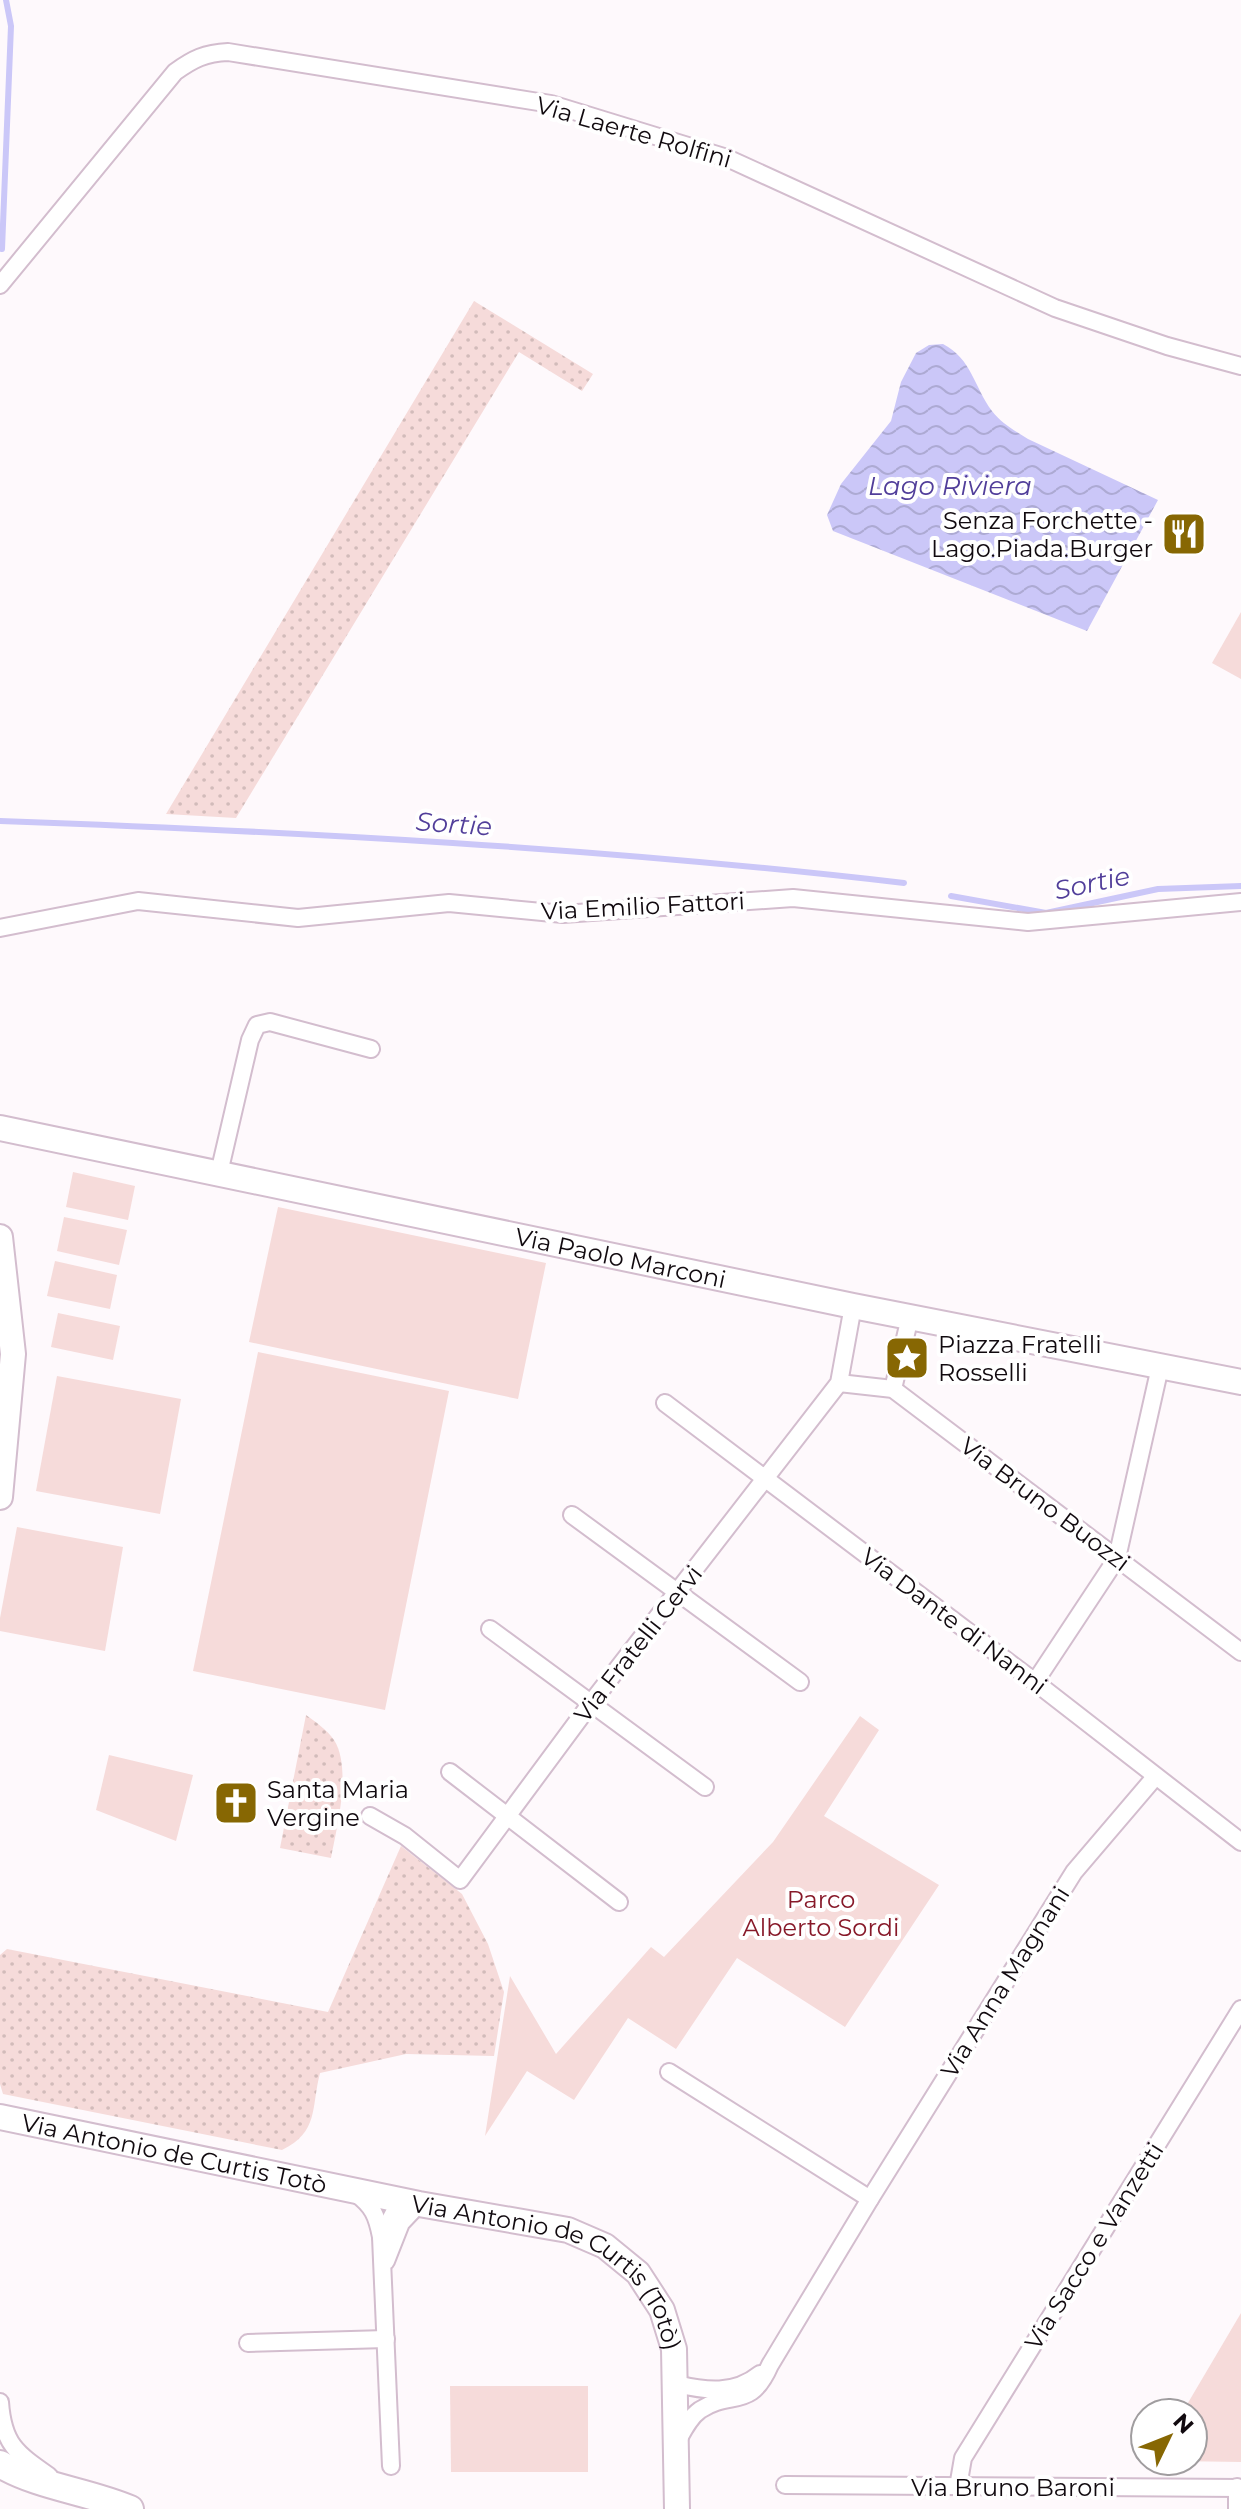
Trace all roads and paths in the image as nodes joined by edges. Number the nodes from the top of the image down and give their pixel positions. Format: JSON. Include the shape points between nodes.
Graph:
{"nodes":[{"id":1,"x":0,"y":285,"type":"edge"},
{"id":2,"x":1241,"y":366,"type":"edge"},
{"id":3,"x":1241,"y":902,"type":"edge"},
{"id":4,"x":0,"y":928,"type":"edge"},
{"id":5,"x":371,"y":1049,"type":"dead end"},
{"id":6,"x":0,"y":1128,"type":"edge"},
{"id":7,"x":219,"y":1173,"type":"junction"},
{"id":8,"x":0,"y":1237,"type":"edge"},
{"id":9,"x":853,"y":1306,"type":"junction"},
{"id":10,"x":910,"y":1317,"type":"junction"},
{"id":11,"x":1160,"y":1367,"type":"junction"},
{"id":12,"x":1241,"y":1382,"type":"edge"},
{"id":13,"x":839,"y":1383,"type":"junction"},
{"id":14,"x":893,"y":1389,"type":"junction"},
{"id":15,"x":665,"y":1403,"type":"dead end"},
{"id":16,"x":764,"y":1479,"type":"junction"},
{"id":17,"x":0,"y":1497,"type":"edge"},
{"id":18,"x":572,"y":1515,"type":"dead end"},
{"id":19,"x":1117,"y":1558,"type":"junction"},
{"id":20,"x":677,"y":1594,"type":"junction"},
{"id":21,"x":490,"y":1629,"type":"dead end"},
{"id":22,"x":1241,"y":1652,"type":"edge"},
{"id":23,"x":800,"y":1682,"type":"dead end"},
{"id":24,"x":1035,"y":1682,"type":"junction"},
{"id":25,"x":591,"y":1703,"type":"junction"},
{"id":26,"x":450,"y":1772,"type":"dead end"},
{"id":27,"x":1155,"y":1777,"type":"junction"},
{"id":28,"x":705,"y":1787,"type":"dead end"},
{"id":29,"x":370,"y":1816,"type":"dead end"},
{"id":30,"x":508,"y":1816,"type":"junction"},
{"id":31,"x":1241,"y":1842,"type":"edge"},
{"id":32,"x":619,"y":1902,"type":"dead end"},
{"id":33,"x":1241,"y":2009,"type":"edge"},
{"id":34,"x":669,"y":2072,"type":"dead end"},
{"id":35,"x":0,"y":2117,"type":"edge"},
{"id":36,"x":350,"y":2190,"type":"junction"},
{"id":37,"x":870,"y":2199,"type":"junction"},
{"id":38,"x":410,"y":2202,"type":"junction"},
{"id":39,"x":381,"y":2237,"type":"junction"},
{"id":40,"x":383,"y":2274,"type":"junction"},
{"id":41,"x":386,"y":2339,"type":"junction"},
{"id":42,"x":248,"y":2343,"type":"dead end"},
{"id":43,"x":770,"y":2365,"type":"junction"},
{"id":44,"x":676,"y":2384,"type":"junction"},
{"id":45,"x":0,"y":2402,"type":"edge"},
{"id":46,"x":676,"y":2442,"type":"junction"},
{"id":47,"x":0,"y":2464,"type":"edge"},
{"id":48,"x":391,"y":2466,"type":"dead end"},
{"id":49,"x":785,"y":2485,"type":"dead end"},
{"id":50,"x":67,"y":2487,"type":"junction"},
{"id":51,"x":958,"y":2487,"type":"junction"},
{"id":52,"x":1239,"y":2488,"type":"edge"},
{"id":53,"x":130,"y":2509,"type":"edge"},
{"id":54,"x":677,"y":2509,"type":"edge"},
{"id":55,"x":1237,"y":2509,"type":"edge"}],
"edges":[{"from":1,"to":2,"type":"street","name":"Via Laerte Rolfini","via":[[175,72],[193,58],[228,52],[551,104],[727,158],[1055,308]]},
{"from":3,"to":4,"type":"street","name":"Via Emilio Fattori","via":[[1028,922],[793,898],[563,914],[449,903],[298,918],[138,901]]},
{"from":5,"to":7,"type":"street","via":[[270,1022],[257,1025]]},
{"from":6,"to":7,"type":"street","name":"Via Paolo Marconi"},
{"from":7,"to":9,"type":"street","name":"Via Paolo Marconi"},
{"from":8,"to":17,"type":"street","via":[[13,1354]]},
{"from":9,"to":10,"type":"street","name":"Via Paolo Marconi"},
{"from":9,"to":13,"type":"street","name":"Via Fratelli Cervi"},
{"from":10,"to":11,"type":"street","name":"Via Paolo Marconi"},
{"from":10,"to":14,"type":"street"},
{"from":11,"to":12,"type":"street","name":"Via Paolo Marconi"},
{"from":11,"to":19,"type":"street"},
{"from":13,"to":14,"type":"street"},
{"from":13,"to":16,"type":"street","name":"Via Fratelli Cervi"},
{"from":14,"to":19,"type":"street","name":"Via Bruno Buozzi"},
{"from":15,"to":16,"type":"street","name":"Via Dante di Nanni"},
{"from":16,"to":20,"type":"street","name":"Via Fratelli Cervi"},
{"from":16,"to":24,"type":"street","name":"Via Dante di Nanni"},
{"from":18,"to":20,"type":"street"},
{"from":19,"to":22,"type":"street","name":"Via Bruno Buozzi"},
{"from":19,"to":24,"type":"street"},
{"from":20,"to":23,"type":"street"},
{"from":20,"to":25,"type":"street","name":"Via Fratelli Cervi"},
{"from":21,"to":25,"type":"street"},
{"from":24,"to":27,"type":"street","name":"Via Dante di Nanni"},
{"from":25,"to":28,"type":"street"},
{"from":25,"to":30,"type":"street","name":"Via Fratelli Cervi"},
{"from":26,"to":30,"type":"street"},
{"from":27,"to":31,"type":"street","name":"Via Dante di Nanni"},
{"from":27,"to":37,"type":"street","name":"Via Anna Magnani","via":[[1074,1872]]},
{"from":29,"to":30,"type":"street","name":"Via Fratelli Cervi","via":[[460,1880]]},
{"from":30,"to":32,"type":"street"},
{"from":33,"to":51,"type":"street","name":"Via Sacco e Vanzetti","via":[[963,2458]]},
{"from":34,"to":37,"type":"street"},
{"from":35,"to":36,"type":"street","name":"Via Antonio de Curtis Totò"},
{"from":36,"to":38,"type":"street","name":"Via Antonio de Curtis (Totò)"},
{"from":36,"to":39,"type":"street","via":[[376,2214]]},
{"from":37,"to":43,"type":"street","name":"Via Anna Magnani"},
{"from":38,"to":39,"type":"street"},
{"from":38,"to":40,"type":"street"},
{"from":38,"to":44,"type":"street","name":"Via Antonio de Curtis (Totò)","via":[[568,2230],[605,2246],[638,2273],[662,2310],[674,2349]]},
{"from":39,"to":40,"type":"street"},
{"from":40,"to":41,"type":"street"},
{"from":41,"to":42,"type":"street"},
{"from":41,"to":48,"type":"street"},
{"from":43,"to":44,"type":"street","name":"Via Anna Magnani","via":[[751,2381],[726,2391]]},
{"from":43,"to":46,"type":"street","name":"Via Anna Magnani","via":[[762,2383],[748,2395],[715,2403],[692,2417]]},
{"from":44,"to":46,"type":"street","name":"Via Antonio de Curtis (Totò)"},
{"from":45,"to":50,"type":"street","via":[[10,2444]]},
{"from":46,"to":54,"type":"street","name":"Via Antonio de Curtis (Totò)"},
{"from":47,"to":50,"type":"main road"},
{"from":49,"to":51,"type":"street","name":"Via Bruno Baroni"},
{"from":50,"to":53,"type":"main road"},
{"from":51,"to":52,"type":"street","name":"Via Bruno Baroni"},
{"from":52,"to":55,"type":"street"}]}
